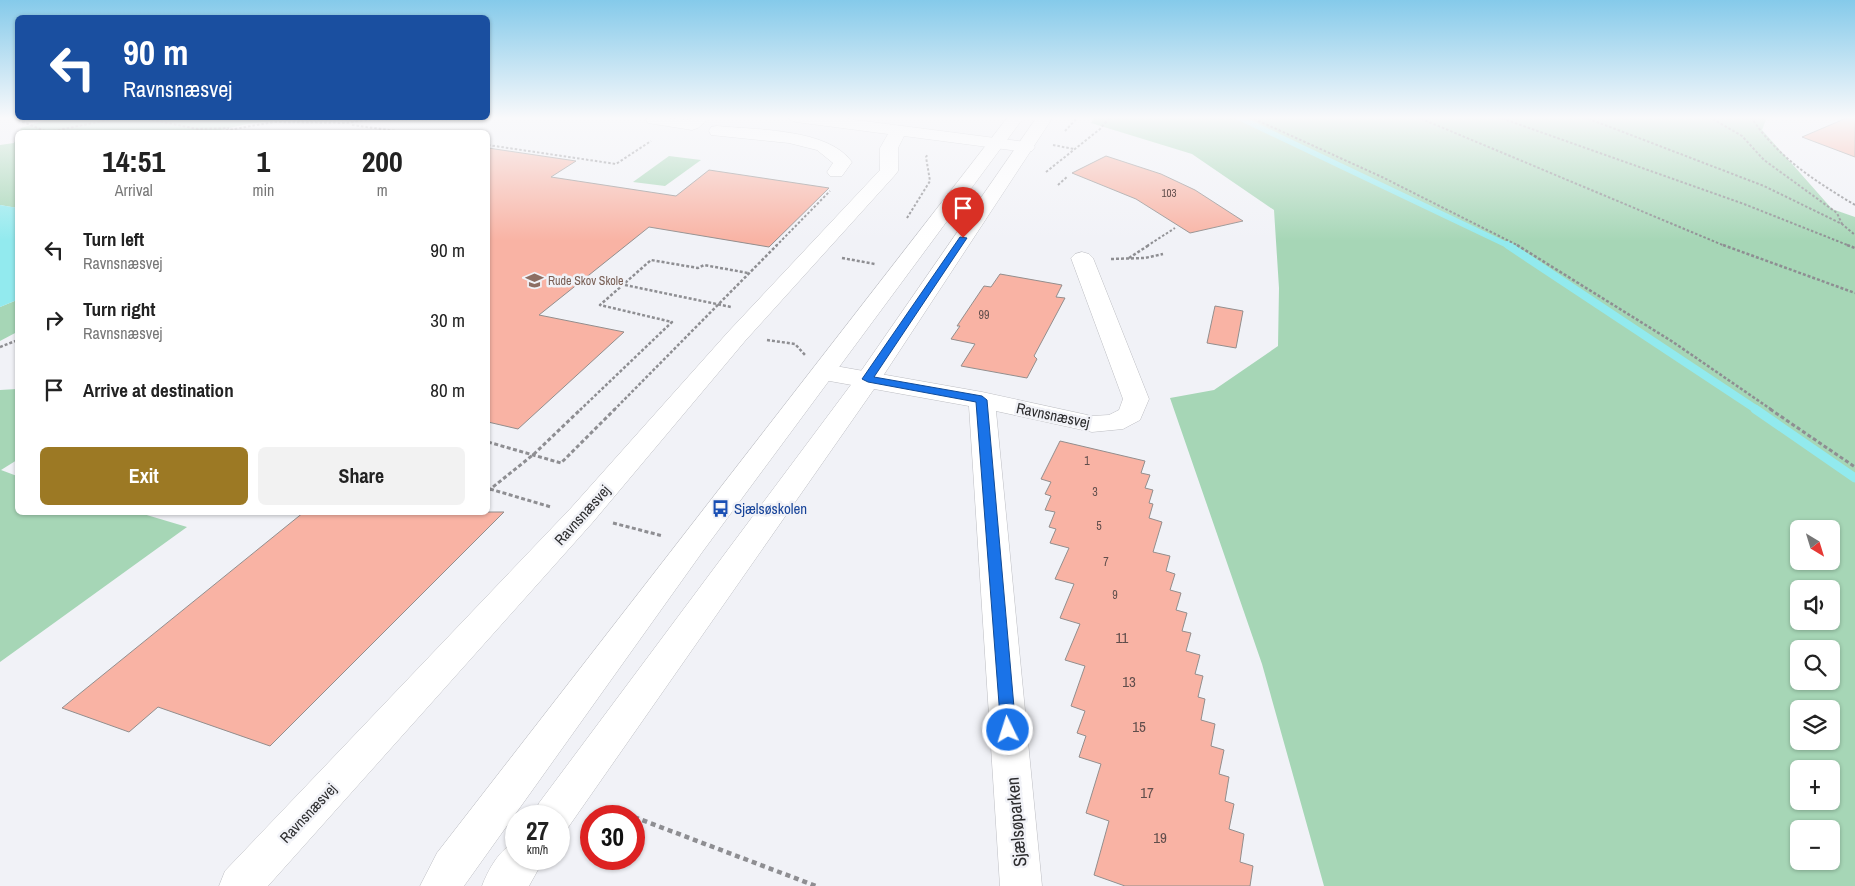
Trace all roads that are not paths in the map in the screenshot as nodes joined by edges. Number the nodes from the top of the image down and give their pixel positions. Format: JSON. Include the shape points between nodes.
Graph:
{"nodes":[{"id":1,"x":838,"y":158,"type":"edge"},
{"id":2,"x":889,"y":158,"type":"edge"},
{"id":3,"x":983,"y":158,"type":"edge"},
{"id":4,"x":1018,"y":158,"type":"edge"},
{"id":5,"x":836,"y":172,"type":"road end"},
{"id":6,"x":1082,"y":259,"type":"road end"},
{"id":7,"x":815,"y":365,"type":"junction"},
{"id":8,"x":868,"y":379,"type":"junction"},
{"id":9,"x":982,"y":400,"type":"junction"},
{"id":10,"x":561,"y":805,"type":"edge"},
{"id":11,"x":515,"y":870,"type":"edge"},
{"id":12,"x":240,"y":886,"type":"edge"},
{"id":13,"x":441,"y":886,"type":"edge"},
{"id":14,"x":503,"y":886,"type":"edge"},
{"id":15,"x":1021,"y":886,"type":"edge"}],
"edges":[{"from":1,"to":5,"type":"street","via":[[843,162]]},
{"from":2,"to":12,"type":"street","name":"Ravnsnæsvej","via":[[889,171],[737,336],[582,515]]},
{"from":3,"to":7,"type":"street"},
{"from":4,"to":8,"type":"street"},
{"from":6,"to":9,"type":"street","name":"Ravnsnæsvej","via":[[1136,400],[1131,414],[1114,423],[1092,424]]},
{"from":7,"to":8,"type":"street","name":"Ravnsnæsvej"},
{"from":7,"to":13,"type":"street","via":[[692,544]]},
{"from":8,"to":9,"type":"street","name":"Ravnsnæsvej"},
{"from":8,"to":10,"type":"street"},
{"from":9,"to":15,"type":"street","name":"Sjælsøparken"},
{"from":11,"to":14,"type":"street"}]}
